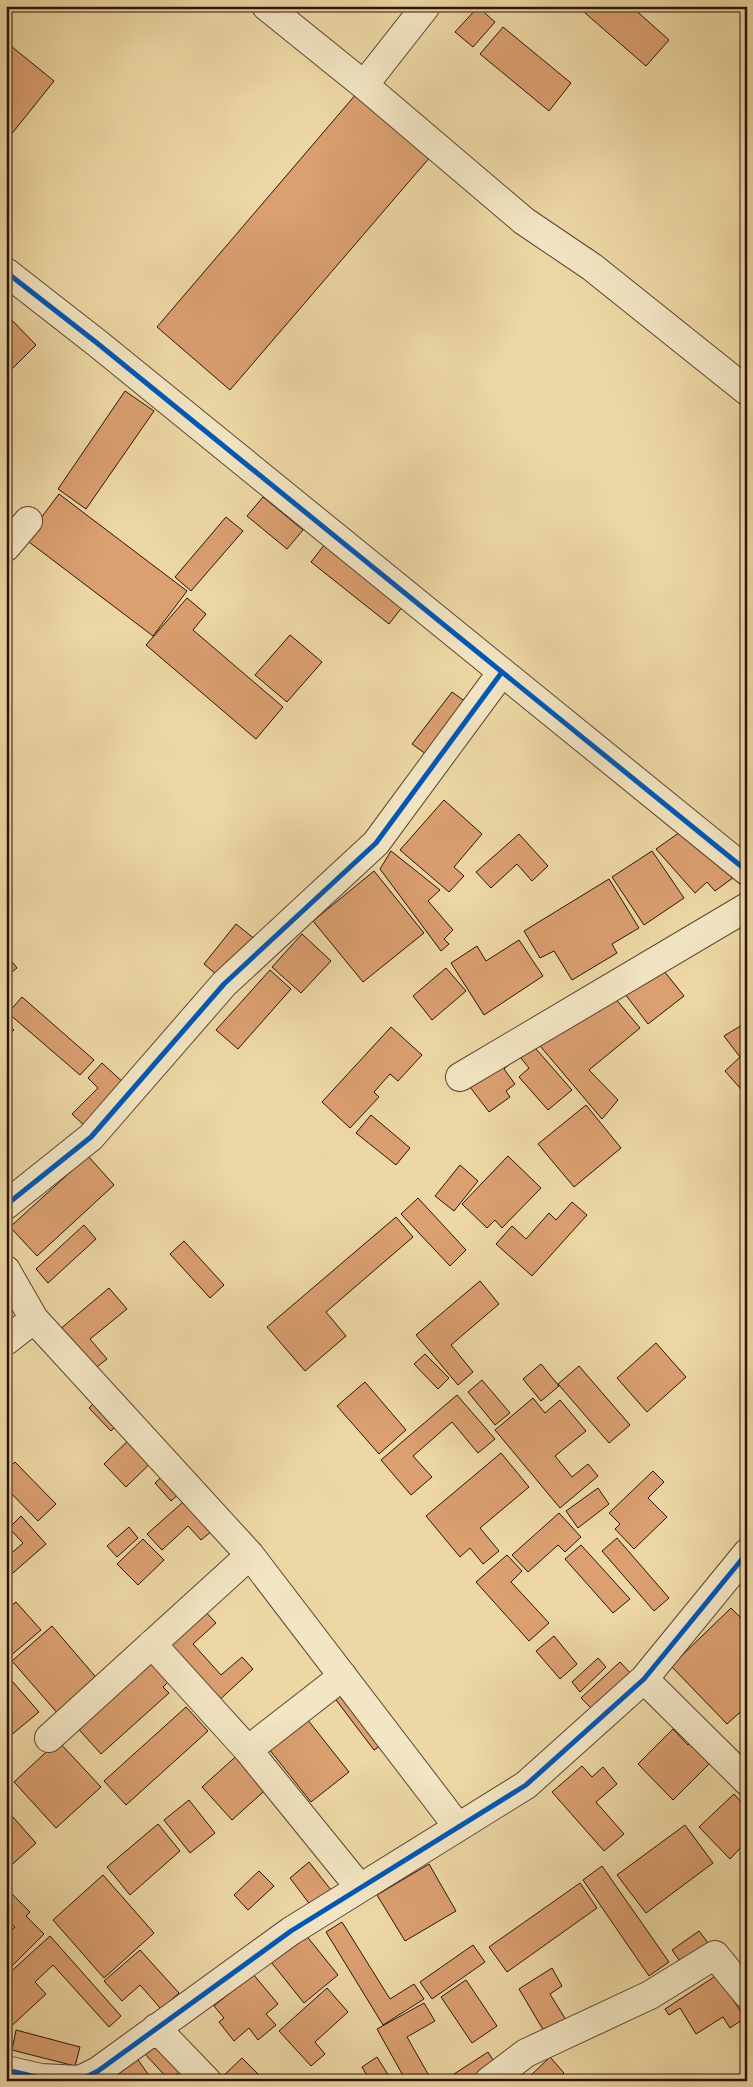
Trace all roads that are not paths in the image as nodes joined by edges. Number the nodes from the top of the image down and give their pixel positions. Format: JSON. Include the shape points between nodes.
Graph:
{"nodes":[{"id":1,"x":266,"y":6,"type":"edge"},
{"id":2,"x":426,"y":6,"type":"edge"},
{"id":3,"x":364,"y":85,"type":"junction"},
{"id":4,"x":6,"y":272,"type":"edge"},
{"id":5,"x":747,"y":391,"type":"edge"},
{"id":6,"x":28,"y":521,"type":"dead end"},
{"id":7,"x":6,"y":547,"type":"edge"},
{"id":8,"x":502,"y":672,"type":"junction"},
{"id":9,"x":747,"y":871,"type":"edge"},
{"id":10,"x":747,"y":907,"type":"edge"},
{"id":11,"x":460,"y":1077,"type":"dead end"},
{"id":12,"x":6,"y":1205,"type":"edge"},
{"id":13,"x":6,"y":1270,"type":"edge"},
{"id":14,"x":34,"y":1319,"type":"junction"},
{"id":15,"x":6,"y":1341,"type":"edge"},
{"id":16,"x":747,"y":1553,"type":"edge"},
{"id":17,"x":250,"y":1555,"type":"junction"},
{"id":18,"x":152,"y":1644,"type":"junction"},
{"id":19,"x":342,"y":1676,"type":"junction"},
{"id":20,"x":644,"y":1679,"type":"junction"},
{"id":21,"x":49,"y":1738,"type":"dead end"},
{"id":22,"x":248,"y":1750,"type":"junction"},
{"id":23,"x":747,"y":1781,"type":"edge"},
{"id":24,"x":458,"y":1827,"type":"junction"},
{"id":25,"x":360,"y":1888,"type":"junction"},
{"id":26,"x":747,"y":1994,"type":"edge"},
{"id":27,"x":156,"y":2028,"type":"junction"},
{"id":28,"x":6,"y":2070,"type":"edge"},
{"id":29,"x":207,"y":2081,"type":"edge"},
{"id":30,"x":489,"y":2081,"type":"edge"}],
"edges":[{"from":1,"to":3,"type":"street"},
{"from":2,"to":3,"type":"street"},
{"from":3,"to":5,"type":"street","via":[[524,221],[592,267]]},
{"from":4,"to":8,"type":"street"},
{"from":6,"to":7,"type":"street"},
{"from":8,"to":9,"type":"street"},
{"from":8,"to":12,"type":"street","via":[[376,843],[224,984],[90,1137]]},
{"from":10,"to":11,"type":"street"},
{"from":13,"to":14,"type":"street"},
{"from":14,"to":15,"type":"street"},
{"from":14,"to":17,"type":"street"},
{"from":16,"to":20,"type":"street"},
{"from":17,"to":18,"type":"street"},
{"from":17,"to":19,"type":"street"},
{"from":18,"to":21,"type":"street"},
{"from":18,"to":22,"type":"street"},
{"from":19,"to":22,"type":"street"},
{"from":19,"to":24,"type":"street"},
{"from":20,"to":23,"type":"street"},
{"from":20,"to":24,"type":"street","via":[[526,1785]]},
{"from":22,"to":25,"type":"street"},
{"from":24,"to":25,"type":"street"},
{"from":25,"to":27,"type":"street","via":[[291,1931]]},
{"from":26,"to":30,"type":"street","via":[[715,1955],[650,1995],[526,2053]]},
{"from":27,"to":28,"type":"street","via":[[98,2071],[80,2080],[41,2078]]},
{"from":27,"to":29,"type":"street"}]}
